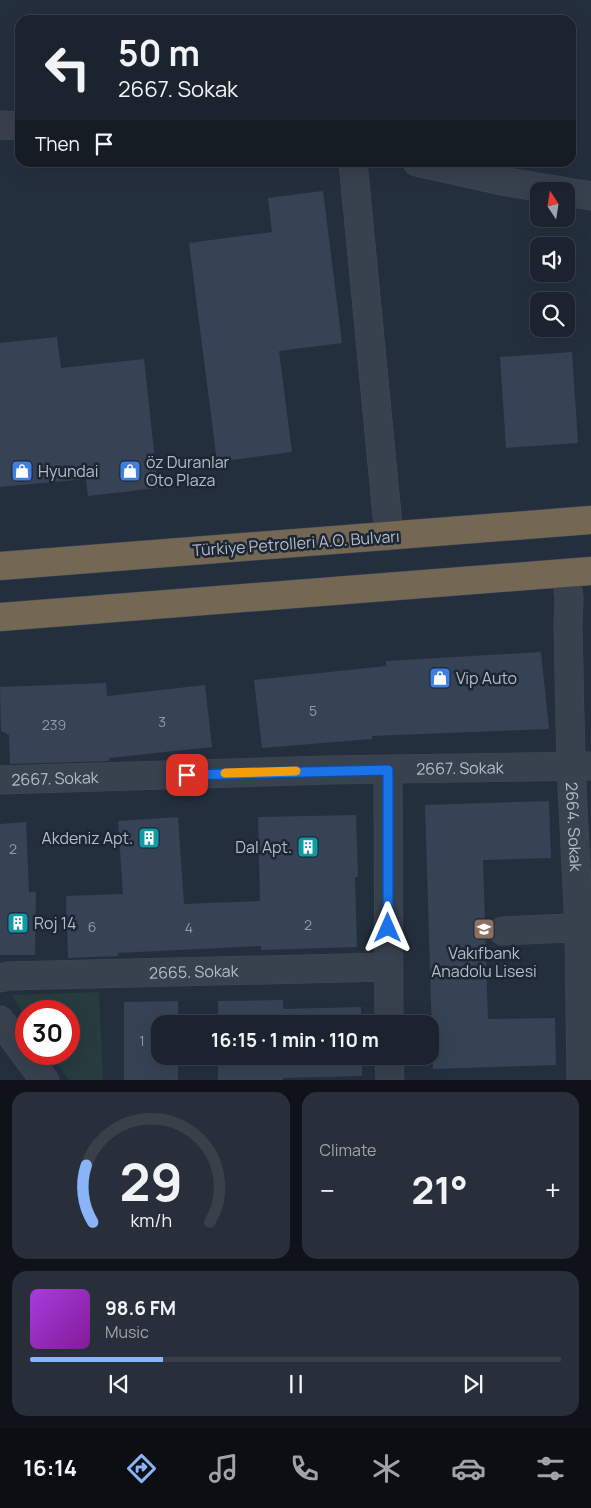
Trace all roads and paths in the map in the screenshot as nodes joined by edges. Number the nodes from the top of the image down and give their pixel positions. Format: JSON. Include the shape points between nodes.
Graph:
{"nodes":[{"id":1,"x":0,"y":125,"type":"edge"},
{"id":2,"x":15,"y":126,"type":"edge"},
{"id":3,"x":353,"y":167,"type":"edge"},
{"id":4,"x":440,"y":167,"type":"edge"},
{"id":5,"x":530,"y":186,"type":"edge"},
{"id":6,"x":575,"y":193,"type":"edge"},
{"id":7,"x":591,"y":196,"type":"edge"},
{"id":8,"x":591,"y":520,"type":"edge"},
{"id":9,"x":389,"y":536,"type":"junction"},
{"id":10,"x":0,"y":566,"type":"edge"},
{"id":11,"x":579,"y":572,"type":"edge"},
{"id":12,"x":0,"y":617,"type":"edge"},
{"id":13,"x":581,"y":766,"type":"edge"},
{"id":14,"x":388,"y":770,"type":"junction"},
{"id":15,"x":0,"y":780,"type":"edge"},
{"id":16,"x":585,"y":927,"type":"edge"},
{"id":17,"x":503,"y":931,"type":"dead end"},
{"id":18,"x":388,"y":967,"type":"junction"},
{"id":19,"x":0,"y":978,"type":"edge"},
{"id":20,"x":389,"y":1015,"type":"edge"},
{"id":21,"x":0,"y":1020,"type":"edge"},
{"id":22,"x":389,"y":1065,"type":"edge"},
{"id":23,"x":45,"y":1080,"type":"edge"},
{"id":24,"x":390,"y":1080,"type":"edge"},
{"id":25,"x":581,"y":1080,"type":"edge"}],
"edges":[{"from":1,"to":2,"type":"street"},
{"from":3,"to":9,"type":"street"},
{"from":4,"to":5,"type":"street"},
{"from":6,"to":7,"type":"street"},
{"from":8,"to":9,"type":"highway","name":"Türkiye Petrolleri A.O. Bulvarı"},
{"from":9,"to":10,"type":"highway","name":"Türkiye Petrolleri A.O. Bulvarı"},
{"from":11,"to":12,"type":"highway"},
{"from":11,"to":13,"type":"street","name":"2664. Sokak","via":[[569,598],[568,625]]},
{"from":13,"to":14,"type":"street","name":"2667. Sokak"},
{"from":13,"to":16,"type":"street","name":"2664. Sokak"},
{"from":14,"to":15,"type":"street","name":"2667. Sokak"},
{"from":14,"to":18,"type":"street"},
{"from":16,"to":17,"type":"street"},
{"from":16,"to":25,"type":"street","name":"2664. Sokak"},
{"from":18,"to":19,"type":"street","name":"2665. Sokak"},
{"from":18,"to":20,"type":"street"},
{"from":21,"to":23,"type":"street"},
{"from":22,"to":24,"type":"street"}]}
